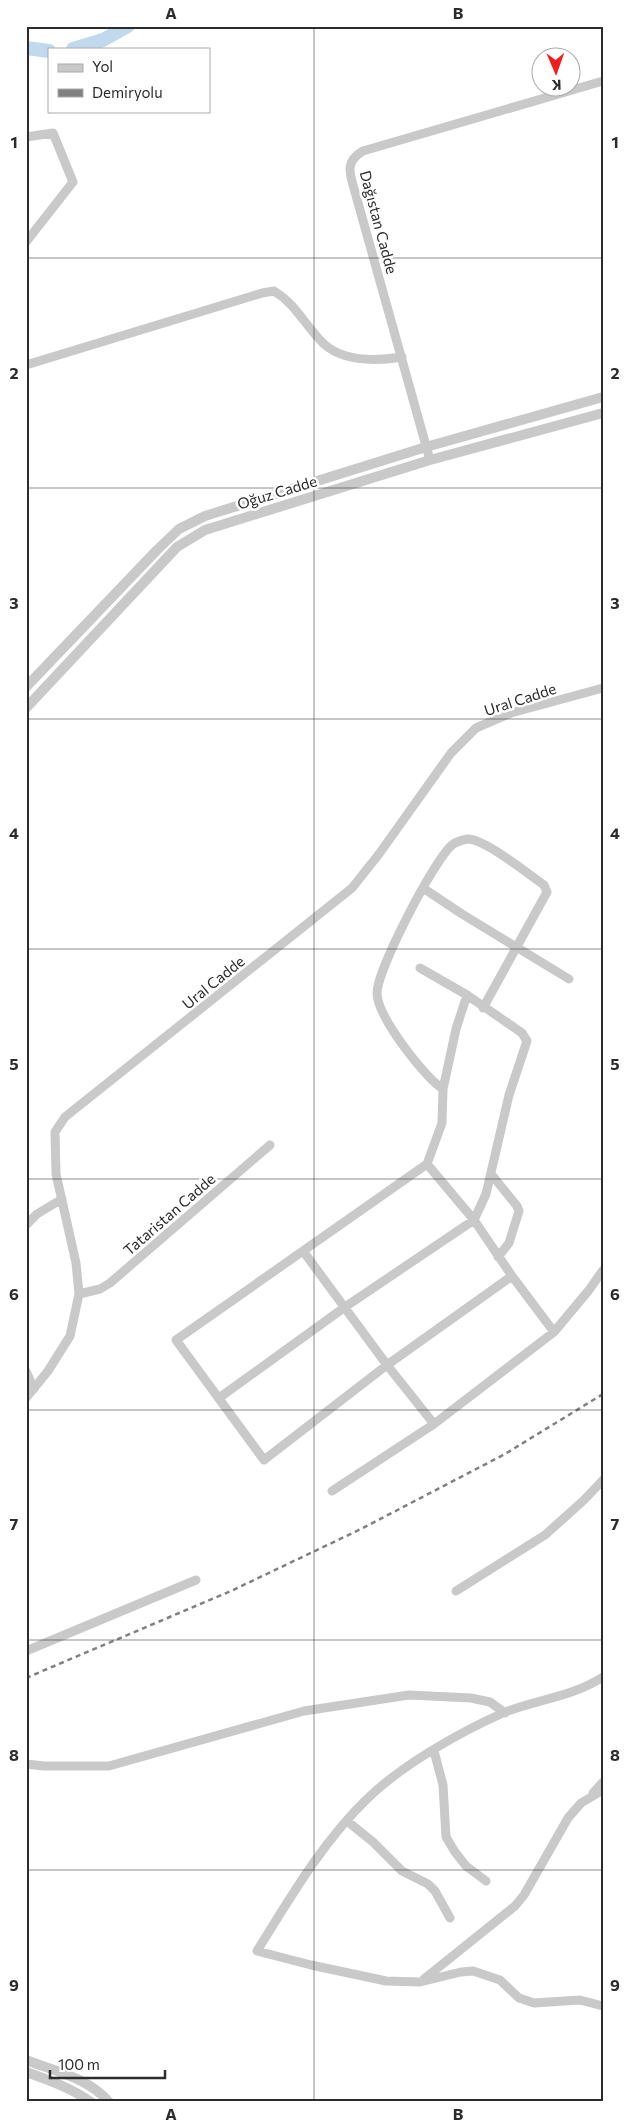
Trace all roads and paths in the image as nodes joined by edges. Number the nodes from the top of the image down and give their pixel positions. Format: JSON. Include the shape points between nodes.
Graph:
{"nodes":[{"id":1,"x":603,"y":81,"type":"edge"},
{"id":2,"x":26,"y":137,"type":"edge"},
{"id":3,"x":26,"y":242,"type":"edge"},
{"id":4,"x":402,"y":357,"type":"junction"},
{"id":5,"x":26,"y":365,"type":"edge"},
{"id":6,"x":603,"y":397,"type":"edge"},
{"id":7,"x":603,"y":413,"type":"edge"},
{"id":8,"x":426,"y":447,"type":"junction"},
{"id":9,"x":430,"y":460,"type":"junction"},
{"id":10,"x":26,"y":687,"type":"edge"},
{"id":11,"x":603,"y":688,"type":"edge"},
{"id":12,"x":26,"y":708,"type":"edge"},
{"id":13,"x":423,"y":888,"type":"junction"},
{"id":14,"x":516,"y":947,"type":"junction"},
{"id":15,"x":420,"y":968,"type":"dead end"},
{"id":16,"x":569,"y":979,"type":"dead end"},
{"id":17,"x":467,"y":995,"type":"junction"},
{"id":18,"x":483,"y":1008,"type":"junction"},
{"id":19,"x":443,"y":1089,"type":"junction"},
{"id":20,"x":270,"y":1145,"type":"dead end"},
{"id":21,"x":427,"y":1164,"type":"junction"},
{"id":22,"x":491,"y":1174,"type":"junction"},
{"id":23,"x":62,"y":1199,"type":"junction"},
{"id":24,"x":474,"y":1220,"type":"junction"},
{"id":25,"x":26,"y":1225,"type":"edge"},
{"id":26,"x":303,"y":1251,"type":"junction"},
{"id":27,"x":498,"y":1257,"type":"junction"},
{"id":28,"x":603,"y":1270,"type":"edge"},
{"id":29,"x":512,"y":1276,"type":"junction"},
{"id":30,"x":79,"y":1294,"type":"junction"},
{"id":31,"x":345,"y":1307,"type":"junction"},
{"id":32,"x":554,"y":1332,"type":"junction"},
{"id":33,"x":387,"y":1364,"type":"junction"},
{"id":34,"x":26,"y":1371,"type":"edge"},
{"id":35,"x":34,"y":1389,"type":"junction"},
{"id":36,"x":26,"y":1398,"type":"edge"},
{"id":37,"x":219,"y":1398,"type":"junction"},
{"id":38,"x":434,"y":1424,"type":"junction"},
{"id":39,"x":603,"y":1480,"type":"edge"},
{"id":40,"x":332,"y":1490,"type":"dead end"},
{"id":41,"x":196,"y":1580,"type":"dead end"},
{"id":42,"x":456,"y":1591,"type":"dead end"},
{"id":43,"x":26,"y":1651,"type":"edge"},
{"id":44,"x":603,"y":1678,"type":"edge"},
{"id":45,"x":505,"y":1713,"type":"junction"},
{"id":46,"x":434,"y":1751,"type":"junction"},
{"id":47,"x":26,"y":1764,"type":"edge"},
{"id":48,"x":603,"y":1782,"type":"edge"},
{"id":49,"x":603,"y":1790,"type":"edge"},
{"id":50,"x":593,"y":1795,"type":"junction"},
{"id":51,"x":347,"y":1821,"type":"junction"},
{"id":52,"x":486,"y":1881,"type":"dead end"},
{"id":53,"x":450,"y":1918,"type":"dead end"},
{"id":54,"x":420,"y":1982,"type":"junction"},
{"id":55,"x":603,"y":2006,"type":"edge"},
{"id":56,"x":26,"y":2060,"type":"edge"},
{"id":57,"x":26,"y":2072,"type":"edge"},
{"id":58,"x":90,"y":2102,"type":"edge"},
{"id":59,"x":109,"y":2102,"type":"edge"}],
"edges":[{"from":1,"to":4,"type":"street","name":"Dağıstan Cadde","via":[[354,156],[350,163],[351,176]]},
{"from":2,"to":3,"type":"street","via":[[53,133],[73,182]]},
{"from":4,"to":5,"type":"street","via":[[367,359],[336,352],[323,343],[287,300],[274,291]]},
{"from":4,"to":8,"type":"street","name":"Dağıstan Cadde"},
{"from":6,"to":8,"type":"street","name":"Oğuz Cadde"},
{"from":7,"to":9,"type":"street","name":"Oğuz Cadde"},
{"from":8,"to":9,"type":"street","name":"Dağıstan Cadde"},
{"from":8,"to":10,"type":"street","name":"Oğuz Cadde","via":[[205,516],[179,529]]},
{"from":9,"to":12,"type":"street","name":"Oğuz Cadde","via":[[196,535],[177,547]]},
{"from":11,"to":23,"type":"street","name":"Ural Cadde","via":[[511,713],[476,728],[451,753],[352,888],[65,1117],[55,1132],[56,1174]]},
{"from":13,"to":14,"type":"street"},
{"from":13,"to":14,"type":"street","via":[[445,853],[457,842],[473,839],[489,847],[547,889],[547,895]]},
{"from":13,"to":19,"type":"street","via":[[381,976],[377,995],[396,1035],[427,1076]]},
{"from":14,"to":16,"type":"street"},
{"from":14,"to":18,"type":"street"},
{"from":15,"to":17,"type":"street"},
{"from":17,"to":18,"type":"street"},
{"from":17,"to":19,"type":"street"},
{"from":18,"to":22,"type":"street","via":[[522,1033],[527,1041],[513,1080]]},
{"from":19,"to":21,"type":"street","via":[[442,1123]]},
{"from":20,"to":30,"type":"street","name":"Tataristan Cadde","via":[[110,1283]]},
{"from":21,"to":24,"type":"street"},
{"from":21,"to":26,"type":"street"},
{"from":22,"to":24,"type":"street"},
{"from":22,"to":27,"type":"street","via":[[519,1211],[509,1242]]},
{"from":23,"to":25,"type":"street"},
{"from":23,"to":30,"type":"street","name":"Ural Cadde","via":[[76,1263]]},
{"from":24,"to":27,"type":"street"},
{"from":24,"to":31,"type":"street"},
{"from":26,"to":31,"type":"street"},
{"from":26,"to":37,"type":"street","via":[[176,1340]]},
{"from":27,"to":29,"type":"street"},
{"from":28,"to":32,"type":"street"},
{"from":29,"to":32,"type":"street"},
{"from":29,"to":33,"type":"street"},
{"from":30,"to":35,"type":"street","name":"Ural Cadde","via":[[70,1336]]},
{"from":31,"to":33,"type":"street"},
{"from":31,"to":37,"type":"street"},
{"from":32,"to":38,"type":"street"},
{"from":33,"to":37,"type":"street","via":[[264,1460]]},
{"from":33,"to":38,"type":"street"},
{"from":34,"to":35,"type":"street"},
{"from":35,"to":36,"type":"street","name":"Ural Cadde"},
{"from":38,"to":40,"type":"street"},
{"from":39,"to":42,"type":"street","via":[[545,1535]]},
{"from":41,"to":43,"type":"street"},
{"from":44,"to":45,"type":"street","via":[[582,1690]]},
{"from":45,"to":46,"type":"street"},
{"from":45,"to":47,"type":"street","via":[[490,1702],[471,1698],[409,1695],[304,1711],[110,1766]]},
{"from":46,"to":51,"type":"street","via":[[398,1774]]},
{"from":46,"to":52,"type":"street","via":[[443,1785],[446,1837],[466,1866]]},
{"from":48,"to":50,"type":"street","via":[[594,1789]]},
{"from":49,"to":50,"type":"street"},
{"from":50,"to":54,"type":"street","via":[[581,1802],[568,1818],[515,1906]]},
{"from":51,"to":53,"type":"street","via":[[402,1871],[428,1884]]},
{"from":51,"to":54,"type":"street","via":[[324,1848],[257,1951],[386,1981]]},
{"from":54,"to":55,"type":"street","via":[[473,1972],[500,1980],[519,1998],[534,2003],[580,2000]]},
{"from":56,"to":59,"type":"street","via":[[80,2080],[97,2089]]},
{"from":57,"to":58,"type":"street","via":[[81,2094]]}]}
